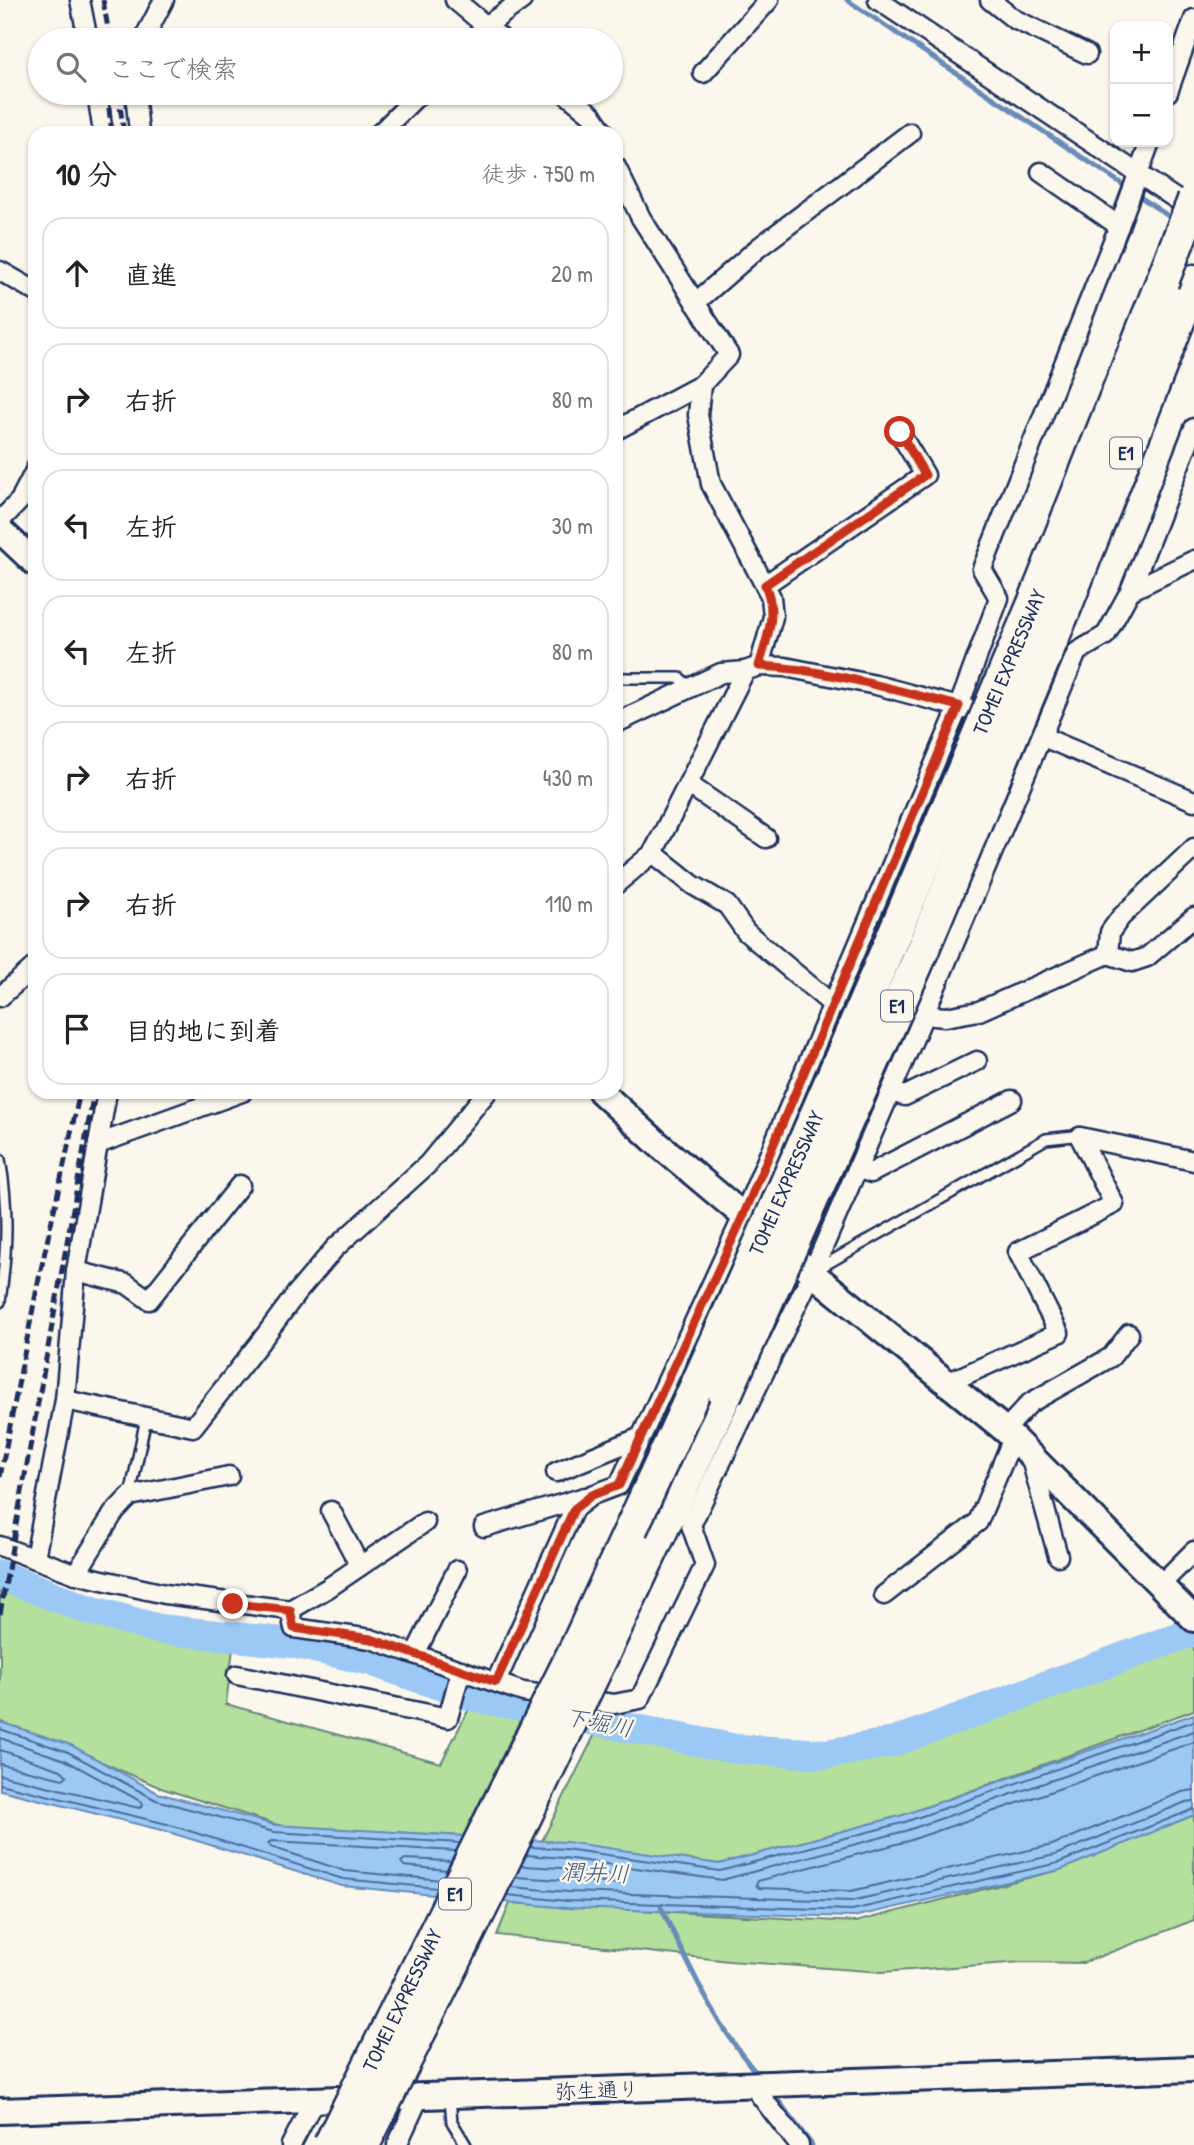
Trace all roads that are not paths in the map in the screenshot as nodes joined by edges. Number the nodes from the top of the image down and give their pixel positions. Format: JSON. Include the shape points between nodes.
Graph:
{"nodes":[{"id":1,"x":80,"y":0,"type":"edge"},
{"id":2,"x":163,"y":0,"type":"edge"},
{"id":3,"x":456,"y":0,"type":"edge"},
{"id":4,"x":523,"y":0,"type":"edge"},
{"id":5,"x":769,"y":0,"type":"edge"},
{"id":6,"x":878,"y":0,"type":"edge"},
{"id":7,"x":990,"y":0,"type":"edge"},
{"id":8,"x":1194,"y":19,"type":"edge"},
{"id":9,"x":486,"y":26,"type":"junction"},
{"id":10,"x":86,"y":28,"type":"edge"},
{"id":11,"x":149,"y":28,"type":"edge"},
{"id":12,"x":488,"y":28,"type":"edge"},
{"id":13,"x":1087,"y":54,"type":"dead end"},
{"id":14,"x":703,"y":74,"type":"dead end"},
{"id":15,"x":1171,"y":84,"type":"edge"},
{"id":16,"x":99,"y":105,"type":"edge"},
{"id":17,"x":136,"y":105,"type":"edge"},
{"id":18,"x":408,"y":105,"type":"edge"},
{"id":19,"x":580,"y":105,"type":"edge"},
{"id":20,"x":102,"y":126,"type":"edge"},
{"id":21,"x":138,"y":126,"type":"edge"},
{"id":22,"x":387,"y":126,"type":"edge"},
{"id":23,"x":599,"y":126,"type":"edge"},
{"id":24,"x":910,"y":133,"type":"dead end"},
{"id":25,"x":1148,"y":147,"type":"edge"},
{"id":26,"x":1041,"y":172,"type":"dead end"},
{"id":27,"x":1139,"y":172,"type":"junction"},
{"id":28,"x":623,"y":181,"type":"edge"},
{"id":29,"x":1194,"y":200,"type":"edge"},
{"id":30,"x":1194,"y":211,"type":"edge"},
{"id":31,"x":1119,"y":226,"type":"junction"},
{"id":32,"x":0,"y":271,"type":"edge"},
{"id":33,"x":1182,"y":285,"type":"edge"},
{"id":34,"x":28,"y":287,"type":"edge"},
{"id":35,"x":695,"y":303,"type":"junction"},
{"id":36,"x":701,"y":385,"type":"junction"},
{"id":37,"x":623,"y":426,"type":"edge"},
{"id":38,"x":1194,"y":428,"type":"edge"},
{"id":39,"x":900,"y":432,"type":"dead end"},
{"id":40,"x":1187,"y":466,"type":"edge"},
{"id":41,"x":28,"y":474,"type":"edge"},
{"id":42,"x":28,"y":493,"type":"edge"},
{"id":43,"x":3,"y":521,"type":"edge"},
{"id":44,"x":28,"y":554,"type":"edge"},
{"id":45,"x":1194,"y":560,"type":"edge"},
{"id":46,"x":765,"y":585,"type":"junction"},
{"id":47,"x":1130,"y":591,"type":"junction"},
{"id":48,"x":752,"y":668,"type":"junction"},
{"id":49,"x":623,"y":678,"type":"edge"},
{"id":50,"x":690,"y":688,"type":"junction"},
{"id":51,"x":959,"y":706,"type":"junction"},
{"id":52,"x":623,"y":720,"type":"edge"},
{"id":53,"x":1040,"y":735,"type":"junction"},
{"id":54,"x":688,"y":784,"type":"junction"},
{"id":55,"x":1194,"y":801,"type":"edge"},
{"id":56,"x":766,"y":838,"type":"dead end"},
{"id":57,"x":1194,"y":848,"type":"edge"},
{"id":58,"x":653,"y":853,"type":"junction"},
{"id":59,"x":623,"y":878,"type":"edge"},
{"id":60,"x":1194,"y":917,"type":"edge"},
{"id":61,"x":1108,"y":954,"type":"junction"},
{"id":62,"x":28,"y":972,"type":"edge"},
{"id":63,"x":0,"y":997,"type":"edge"},
{"id":64,"x":833,"y":1006,"type":"junction"},
{"id":65,"x":924,"y":1015,"type":"junction"},
{"id":66,"x":977,"y":1061,"type":"dead end"},
{"id":67,"x":891,"y":1092,"type":"junction"},
{"id":68,"x":106,"y":1099,"type":"edge"},
{"id":69,"x":223,"y":1099,"type":"edge"},
{"id":70,"x":481,"y":1099,"type":"edge"},
{"id":71,"x":609,"y":1099,"type":"edge"},
{"id":72,"x":1012,"y":1100,"type":"dead end"},
{"id":73,"x":1080,"y":1138,"type":"junction"},
{"id":74,"x":98,"y":1144,"type":"junction"},
{"id":75,"x":0,"y":1158,"type":"edge"},
{"id":76,"x":1194,"y":1161,"type":"edge"},
{"id":77,"x":858,"y":1168,"type":"junction"},
{"id":78,"x":240,"y":1185,"type":"dead end"},
{"id":79,"x":744,"y":1214,"type":"junction"},
{"id":80,"x":75,"y":1271,"type":"junction"},
{"id":81,"x":812,"y":1273,"type":"junction"},
{"id":82,"x":0,"y":1301,"type":"edge"},
{"id":83,"x":1129,"y":1334,"type":"dead end"},
{"id":84,"x":947,"y":1383,"type":"junction"},
{"id":85,"x":65,"y":1400,"type":"junction"},
{"id":86,"x":146,"y":1418,"type":"junction"},
{"id":87,"x":641,"y":1437,"type":"junction"},
{"id":88,"x":1016,"y":1441,"type":"junction"},
{"id":89,"x":556,"y":1472,"type":"dead end"},
{"id":90,"x":229,"y":1476,"type":"dead end"},
{"id":91,"x":592,"y":1495,"type":"junction"},
{"id":92,"x":130,"y":1496,"type":"junction"},
{"id":93,"x":331,"y":1511,"type":"dead end"},
{"id":94,"x":425,"y":1522,"type":"dead end"},
{"id":95,"x":484,"y":1527,"type":"dead end"},
{"id":96,"x":0,"y":1546,"type":"edge"},
{"id":97,"x":1194,"y":1551,"type":"edge"},
{"id":98,"x":1058,"y":1556,"type":"dead end"},
{"id":99,"x":35,"y":1558,"type":"junction"},
{"id":100,"x":360,"y":1566,"type":"junction"},
{"id":101,"x":457,"y":1570,"type":"dead end"},
{"id":102,"x":76,"y":1574,"type":"junction"},
{"id":103,"x":1161,"y":1584,"type":"junction"},
{"id":104,"x":884,"y":1595,"type":"dead end"},
{"id":105,"x":290,"y":1610,"type":"junction"},
{"id":106,"x":1190,"y":1614,"type":"edge"},
{"id":107,"x":591,"y":1648,"type":"junction"},
{"id":108,"x":415,"y":1654,"type":"junction"},
{"id":109,"x":460,"y":1674,"type":"junction"},
{"id":110,"x":237,"y":1675,"type":"dead end"},
{"id":111,"x":496,"y":1682,"type":"junction"},
{"id":112,"x":1194,"y":2069,"type":"edge"},
{"id":113,"x":752,"y":2085,"type":"junction"},
{"id":114,"x":450,"y":2096,"type":"junction"},
{"id":115,"x":419,"y":2097,"type":"junction"},
{"id":116,"x":315,"y":2099,"type":"junction"},
{"id":117,"x":0,"y":2112,"type":"edge"},
{"id":118,"x":291,"y":2145,"type":"edge"},
{"id":119,"x":330,"y":2145,"type":"edge"},
{"id":120,"x":363,"y":2145,"type":"edge"},
{"id":121,"x":397,"y":2145,"type":"edge"},
{"id":122,"x":466,"y":2145,"type":"edge"},
{"id":123,"x":799,"y":2145,"type":"edge"}],
"edges":[{"from":1,"to":10,"type":"street"},
{"from":2,"to":11,"type":"street"},
{"from":3,"to":9,"type":"street"},
{"from":4,"to":9,"type":"street"},
{"from":5,"to":14,"type":"street"},
{"from":6,"to":27,"type":"street"},
{"from":7,"to":13,"type":"street","via":[[1014,19]]},
{"from":8,"to":15,"type":"street"},
{"from":9,"to":12,"type":"street"},
{"from":16,"to":20,"type":"street"},
{"from":17,"to":21,"type":"street"},
{"from":18,"to":22,"type":"street"},
{"from":19,"to":23,"type":"street"},
{"from":24,"to":35,"type":"street","via":[[758,248]]},
{"from":25,"to":27,"type":"street"},
{"from":26,"to":31,"type":"street"},
{"from":27,"to":30,"type":"street"},
{"from":27,"to":31,"type":"street"},
{"from":28,"to":35,"type":"street"},
{"from":29,"to":33,"type":"highway","name":"TOMEI EXPRESSWAY","number":"E1","bridge":true},
{"from":31,"to":51,"type":"street","via":[[982,569],[999,598]]},
{"from":32,"to":34,"type":"street"},
{"from":33,"to":107,"type":"highway","name":"TOMEI EXPRESSWAY","number":"E1","bridge":true,"via":[[1049,608],[917,963],[796,1237]]},
{"from":35,"to":36,"type":"street","via":[[729,355]]},
{"from":36,"to":37,"type":"street"},
{"from":36,"to":46,"type":"street","via":[[698,415],[712,484]]},
{"from":38,"to":40,"type":"street"},
{"from":39,"to":46,"type":"street","via":[[925,475]]},
{"from":40,"to":47,"type":"street"},
{"from":41,"to":43,"type":"lane"},
{"from":42,"to":43,"type":"street"},
{"from":43,"to":44,"type":"street"},
{"from":45,"to":47,"type":"street"},
{"from":46,"to":48,"type":"street","via":[[772,617]]},
{"from":47,"to":53,"type":"street","via":[[1106,635],[1077,652]]},
{"from":48,"to":50,"type":"street","via":[[721,673]]},
{"from":48,"to":51,"type":"street","via":[[785,667]]},
{"from":48,"to":54,"type":"street"},
{"from":49,"to":50,"type":"lane","via":[[680,678]]},
{"from":50,"to":52,"type":"street"},
{"from":51,"to":53,"type":"street"},
{"from":51,"to":64,"type":"street"},
{"from":53,"to":55,"type":"street"},
{"from":53,"to":65,"type":"street"},
{"from":54,"to":56,"type":"street"},
{"from":54,"to":58,"type":"street"},
{"from":57,"to":61,"type":"street","via":[[1121,917],[1110,932]]},
{"from":58,"to":59,"type":"street"},
{"from":58,"to":64,"type":"street","via":[[727,905],[746,932]]},
{"from":60,"to":61,"type":"street","via":[[1147,957],[1132,962]]},
{"from":61,"to":65,"type":"street","via":[[979,1011],[945,1017]]},
{"from":62,"to":63,"type":"street"},
{"from":64,"to":79,"type":"street"},
{"from":65,"to":67,"type":"street"},
{"from":66,"to":67,"type":"street","via":[[905,1096]]},
{"from":67,"to":77,"type":"street"},
{"from":68,"to":74,"type":"street"},
{"from":69,"to":74,"type":"street"},
{"from":70,"to":86,"type":"street","via":[[428,1164],[335,1248],[193,1427]]},
{"from":71,"to":79,"type":"street"},
{"from":72,"to":77,"type":"street","via":[[871,1173]]},
{"from":73,"to":76,"type":"street"},
{"from":73,"to":81,"type":"lane","via":[[1046,1139]]},
{"from":73,"to":84,"type":"street","via":[[1114,1204],[1018,1252],[1059,1333]]},
{"from":74,"to":80,"type":"street"},
{"from":75,"to":82,"type":"lane","via":[[7,1194],[7,1248]]},
{"from":77,"to":81,"type":"street"},
{"from":78,"to":80,"type":"street","via":[[149,1300],[127,1284]]},
{"from":79,"to":81,"type":"street"},
{"from":79,"to":87,"type":"street"},
{"from":80,"to":85,"type":"street"},
{"from":81,"to":84,"type":"street"},
{"from":81,"to":111,"type":"street","via":[[691,1525],[705,1565],[640,1699],[614,1704],[523,1692]]},
{"from":83,"to":88,"type":"street","via":[[1111,1357],[1030,1403]]},
{"from":84,"to":88,"type":"street"},
{"from":85,"to":86,"type":"street"},
{"from":85,"to":99,"type":"street"},
{"from":86,"to":92,"type":"lane"},
{"from":87,"to":89,"type":"street"},
{"from":87,"to":91,"type":"street","via":[[619,1485]]},
{"from":88,"to":98,"type":"street"},
{"from":88,"to":103,"type":"street"},
{"from":88,"to":104,"type":"street","via":[[978,1522]]},
{"from":90,"to":92,"type":"street"},
{"from":91,"to":95,"type":"street"},
{"from":91,"to":111,"type":"street","via":[[574,1509]]},
{"from":92,"to":102,"type":"street","via":[[113,1514]]},
{"from":93,"to":100,"type":"street"},
{"from":94,"to":100,"type":"street"},
{"from":96,"to":99,"type":"street"},
{"from":97,"to":103,"type":"street"},
{"from":99,"to":102,"type":"street"},
{"from":100,"to":105,"type":"street"},
{"from":101,"to":108,"type":"street"},
{"from":102,"to":105,"type":"street","via":[[165,1594]]},
{"from":103,"to":106,"type":"street"},
{"from":105,"to":108,"type":"street","via":[[294,1628],[371,1639]]},
{"from":107,"to":119,"type":"highway","name":"TOMEI EXPRESSWAY","number":"E1","bridge":true},
{"from":107,"to":120,"type":"highway","name":"TOMEI EXPRESSWAY","number":"E1","bridge":true,"via":[[488,1894]]},
{"from":108,"to":109,"type":"street"},
{"from":109,"to":110,"type":"street","via":[[448,1718]]},
{"from":109,"to":111,"type":"street"},
{"from":112,"to":113,"type":"street","name":"弥生通り"},
{"from":113,"to":114,"type":"street","name":"弥生通り"},
{"from":113,"to":123,"type":"street"},
{"from":114,"to":115,"type":"street","name":"弥生通り"},
{"from":114,"to":122,"type":"lane","via":[[452,2122]]},
{"from":115,"to":116,"type":"street","name":"弥生通り"},
{"from":115,"to":121,"type":"street"},
{"from":116,"to":117,"type":"street","name":"弥生通り"},
{"from":116,"to":118,"type":"street"}]}
